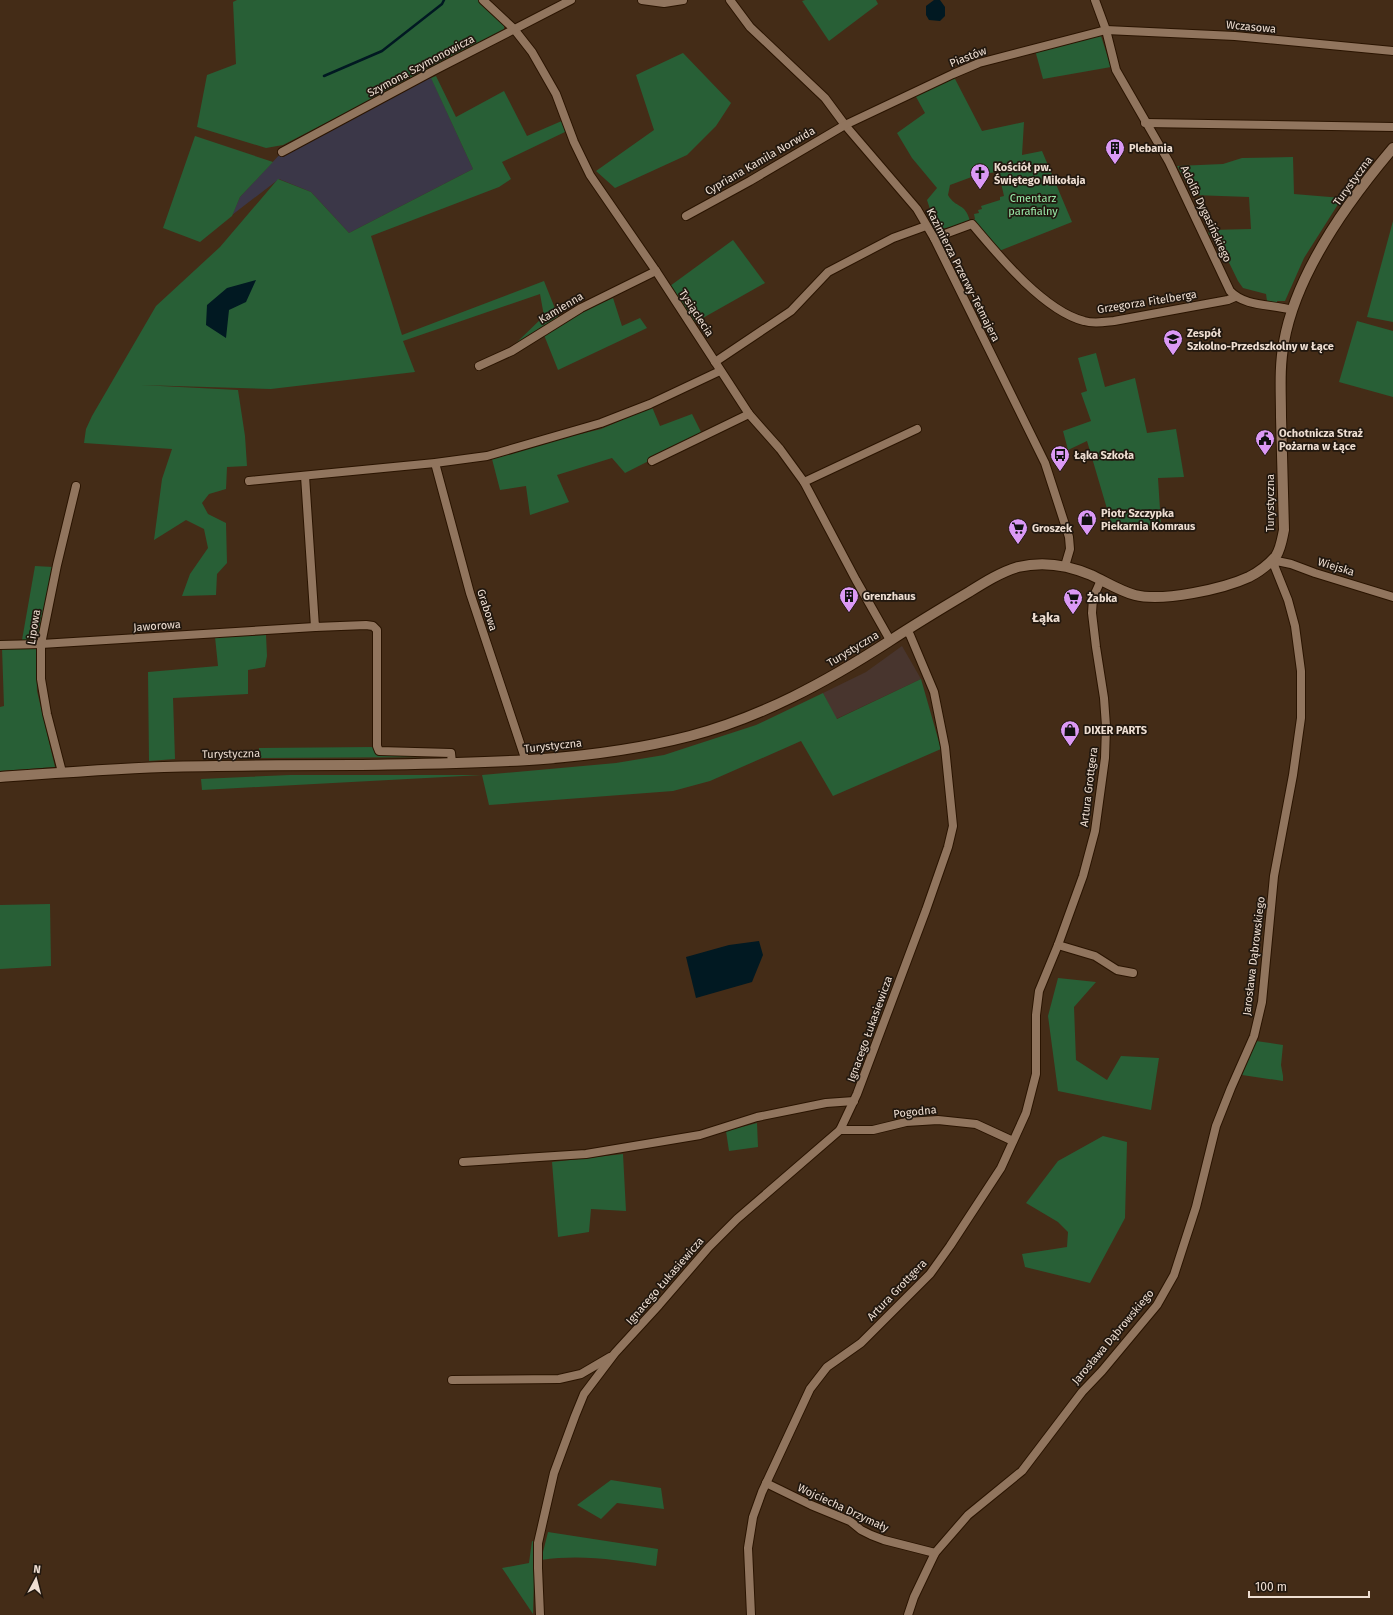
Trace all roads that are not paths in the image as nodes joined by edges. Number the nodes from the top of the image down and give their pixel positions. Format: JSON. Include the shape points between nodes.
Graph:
{"nodes":[{"id":1,"x":483,"y":0,"type":"edge"},
{"id":2,"x":571,"y":0,"type":"edge"},
{"id":3,"x":642,"y":0,"type":"edge"},
{"id":4,"x":683,"y":0,"type":"edge"},
{"id":5,"x":730,"y":0,"type":"edge"},
{"id":6,"x":1095,"y":0,"type":"edge"},
{"id":7,"x":514,"y":29,"type":"junction"},
{"id":8,"x":1106,"y":30,"type":"junction"},
{"id":9,"x":1393,"y":51,"type":"edge"},
{"id":10,"x":1145,"y":123,"type":"junction"},
{"id":11,"x":845,"y":125,"type":"junction"},
{"id":12,"x":1393,"y":127,"type":"edge"},
{"id":13,"x":1393,"y":148,"type":"edge"},
{"id":14,"x":282,"y":152,"type":"dead end"},
{"id":15,"x":686,"y":216,"type":"dead end"},
{"id":16,"x":926,"y":226,"type":"junction"},
{"id":17,"x":934,"y":238,"type":"junction"},
{"id":18,"x":656,"y":271,"type":"junction"},
{"id":19,"x":1235,"y":297,"type":"junction"},
{"id":20,"x":1292,"y":310,"type":"junction"},
{"id":21,"x":715,"y":362,"type":"junction"},
{"id":22,"x":479,"y":366,"type":"dead end"},
{"id":23,"x":720,"y":371,"type":"junction"},
{"id":24,"x":749,"y":414,"type":"junction"},
{"id":25,"x":917,"y":429,"type":"dead end"},
{"id":26,"x":652,"y":461,"type":"dead end"},
{"id":27,"x":434,"y":463,"type":"junction"},
{"id":28,"x":305,"y":476,"type":"junction"},
{"id":29,"x":249,"y":481,"type":"dead end"},
{"id":30,"x":804,"y":482,"type":"junction"},
{"id":31,"x":76,"y":486,"type":"dead end"},
{"id":32,"x":1272,"y":560,"type":"junction"},
{"id":33,"x":1065,"y":566,"type":"junction"},
{"id":34,"x":1101,"y":580,"type":"junction"},
{"id":35,"x":1393,"y":597,"type":"edge"},
{"id":36,"x":315,"y":627,"type":"junction"},
{"id":37,"x":906,"y":630,"type":"junction"},
{"id":38,"x":890,"y":640,"type":"junction"},
{"id":39,"x":42,"y":644,"type":"junction"},
{"id":40,"x":0,"y":645,"type":"edge"},
{"id":41,"x":526,"y":761,"type":"junction"},
{"id":42,"x":452,"y":763,"type":"junction"},
{"id":43,"x":62,"y":772,"type":"junction"},
{"id":44,"x":0,"y":777,"type":"edge"},
{"id":45,"x":1058,"y":945,"type":"junction"},
{"id":46,"x":1133,"y":973,"type":"dead end"},
{"id":47,"x":854,"y":1101,"type":"junction"},
{"id":48,"x":840,"y":1130,"type":"junction"},
{"id":49,"x":1014,"y":1141,"type":"junction"},
{"id":50,"x":463,"y":1162,"type":"dead end"},
{"id":51,"x":615,"y":1354,"type":"junction"},
{"id":52,"x":452,"y":1380,"type":"dead end"},
{"id":53,"x":766,"y":1483,"type":"junction"},
{"id":54,"x":935,"y":1553,"type":"junction"},
{"id":55,"x":540,"y":1615,"type":"edge"},
{"id":56,"x":751,"y":1615,"type":"edge"},
{"id":57,"x":908,"y":1615,"type":"edge"}],
"edges":[{"from":1,"to":7,"type":"street","name":"Tysiąclecia"},
{"from":2,"to":7,"type":"street","name":"Szymona Szymonowicza"},
{"from":3,"to":4,"type":"street","via":[[664,3]]},
{"from":5,"to":11,"type":"street","name":"Kazimierza Przerwy-Tetmajera","via":[[750,27],[825,98]]},
{"from":6,"to":8,"type":"street","name":"Adolfa Dygasińskiego"},
{"from":7,"to":14,"type":"street","name":"Szymona Szymonowicza"},
{"from":7,"to":18,"type":"street","name":"Tysiąclecia","via":[[532,52],[556,94],[590,175]]},
{"from":8,"to":9,"type":"street","name":"Wczasowa","via":[[1234,36]]},
{"from":8,"to":10,"type":"street","name":"Adolfa Dygasińskiego","via":[[1116,70]]},
{"from":8,"to":11,"type":"street","name":"Piastów","via":[[979,63]]},
{"from":10,"to":12,"type":"street"},
{"from":10,"to":19,"type":"street","name":"Adolfa Dygasińskiego","via":[[1169,162]]},
{"from":11,"to":15,"type":"street","name":"Cypriana Kamila Norwida"},
{"from":11,"to":16,"type":"street","name":"Kazimierza Przerwy-Tetmajera","via":[[917,209]]},
{"from":13,"to":20,"type":"main road","name":"Turystyczna","via":[[1332,230],[1308,273]]},
{"from":16,"to":17,"type":"street","name":"Kazimierza Przerwy-Tetmajera"},
{"from":16,"to":21,"type":"street","via":[[893,238],[828,272],[791,311]]},
{"from":17,"to":19,"type":"street","name":"Grzegorza Fitelberga","via":[[972,224],[1005,262],[1057,310],[1084,321],[1114,321]]},
{"from":17,"to":33,"type":"street","name":"Kazimierza Przerwy-Tetmajera","via":[[1045,463],[1070,537],[1070,549]]},
{"from":18,"to":21,"type":"street","name":"Tysiąclecia"},
{"from":18,"to":22,"type":"street","name":"Kamienna","via":[[581,308],[512,351]]},
{"from":19,"to":20,"type":"street","via":[[1246,302]]},
{"from":20,"to":32,"type":"main road","name":"Turystyczna","via":[[1283,343],[1281,374],[1284,530],[1279,551]]},
{"from":21,"to":23,"type":"street","name":"Tysiąclecia"},
{"from":23,"to":24,"type":"street","name":"Tysiąclecia"},
{"from":23,"to":27,"type":"street","via":[[650,404],[601,423],[487,456]]},
{"from":24,"to":26,"type":"street"},
{"from":24,"to":30,"type":"street","name":"Tysiąclecia","via":[[780,449]]},
{"from":25,"to":30,"type":"street"},
{"from":27,"to":28,"type":"street"},
{"from":27,"to":41,"type":"street","name":"Grabowa","via":[[470,593]]},
{"from":28,"to":29,"type":"street"},
{"from":28,"to":36,"type":"street"},
{"from":30,"to":38,"type":"street","name":"Tysiąclecia"},
{"from":31,"to":39,"type":"street","name":"Lipowa"},
{"from":32,"to":34,"type":"main road","name":"Turystyczna","via":[[1250,577],[1201,591],[1169,596],[1135,595]]},
{"from":32,"to":35,"type":"street","name":"Wiejska"},
{"from":32,"to":54,"type":"street","name":"Jarosława Dąbrowskiego","via":[[1295,626],[1300,671],[1301,718],[1274,876],[1262,1002],[1254,1036],[1216,1126],[1196,1207],[1174,1275],[1157,1305],[1082,1392],[1022,1471],[968,1515]]},
{"from":33,"to":34,"type":"main road","name":"Turystyczna"},
{"from":33,"to":37,"type":"main road","name":"Turystyczna","via":[[1034,564],[1013,568]]},
{"from":34,"to":45,"type":"street","name":"Artura Grottgera","via":[[1093,598],[1092,614],[1104,698],[1105,758],[1095,830],[1083,876]]},
{"from":36,"to":39,"type":"street","name":"Jaworowa"},
{"from":36,"to":42,"type":"street","name":"Jaworowa","via":[[366,625],[377,630],[379,751],[451,752]]},
{"from":37,"to":38,"type":"main road","name":"Turystyczna"},
{"from":37,"to":47,"type":"street","name":"Ignacego Łukasiewicza","via":[[934,692],[945,747],[953,826],[929,902]]},
{"from":38,"to":41,"type":"main road","name":"Turystyczna","via":[[798,696],[732,723],[633,749]]},
{"from":39,"to":40,"type":"street","name":"Jaworowa"},
{"from":39,"to":43,"type":"street","name":"Lipowa","via":[[41,679],[46,714]]},
{"from":41,"to":42,"type":"main road","name":"Turystyczna"},
{"from":42,"to":43,"type":"main road","name":"Turystyczna","via":[[165,767]]},
{"from":43,"to":44,"type":"main road","name":"Turystyczna"},
{"from":45,"to":46,"type":"street","via":[[1095,956],[1117,970]]},
{"from":45,"to":49,"type":"street","name":"Artura Grottgera","via":[[1039,991],[1036,1015],[1036,1074],[1026,1113]]},
{"from":47,"to":48,"type":"street","name":"Ignacego Łukasiewicza"},
{"from":47,"to":50,"type":"street","via":[[826,1103],[757,1117],[700,1135],[610,1151]]},
{"from":48,"to":49,"type":"street","name":"Pogodna","via":[[873,1130],[906,1122],[938,1120],[976,1124]]},
{"from":48,"to":51,"type":"street","name":"Ignacego Łukasiewicza","via":[[737,1219],[709,1247]]},
{"from":49,"to":53,"type":"street","name":"Artura Grottgera","via":[[986,1193],[930,1274],[861,1343],[827,1367],[810,1389]]},
{"from":51,"to":52,"type":"street","name":"Ignacego Łukasiewicza","via":[[581,1374],[559,1379]]},
{"from":51,"to":55,"type":"street","name":"Ignacego Łukasiewicza","via":[[584,1394],[554,1473],[538,1543]]},
{"from":53,"to":54,"type":"street","name":"Wojciecha Drzymały","via":[[850,1521],[884,1540]]},
{"from":53,"to":56,"type":"street","name":"Artura Grottgera","via":[[753,1517],[748,1548]]},
{"from":54,"to":57,"type":"street"}]}
